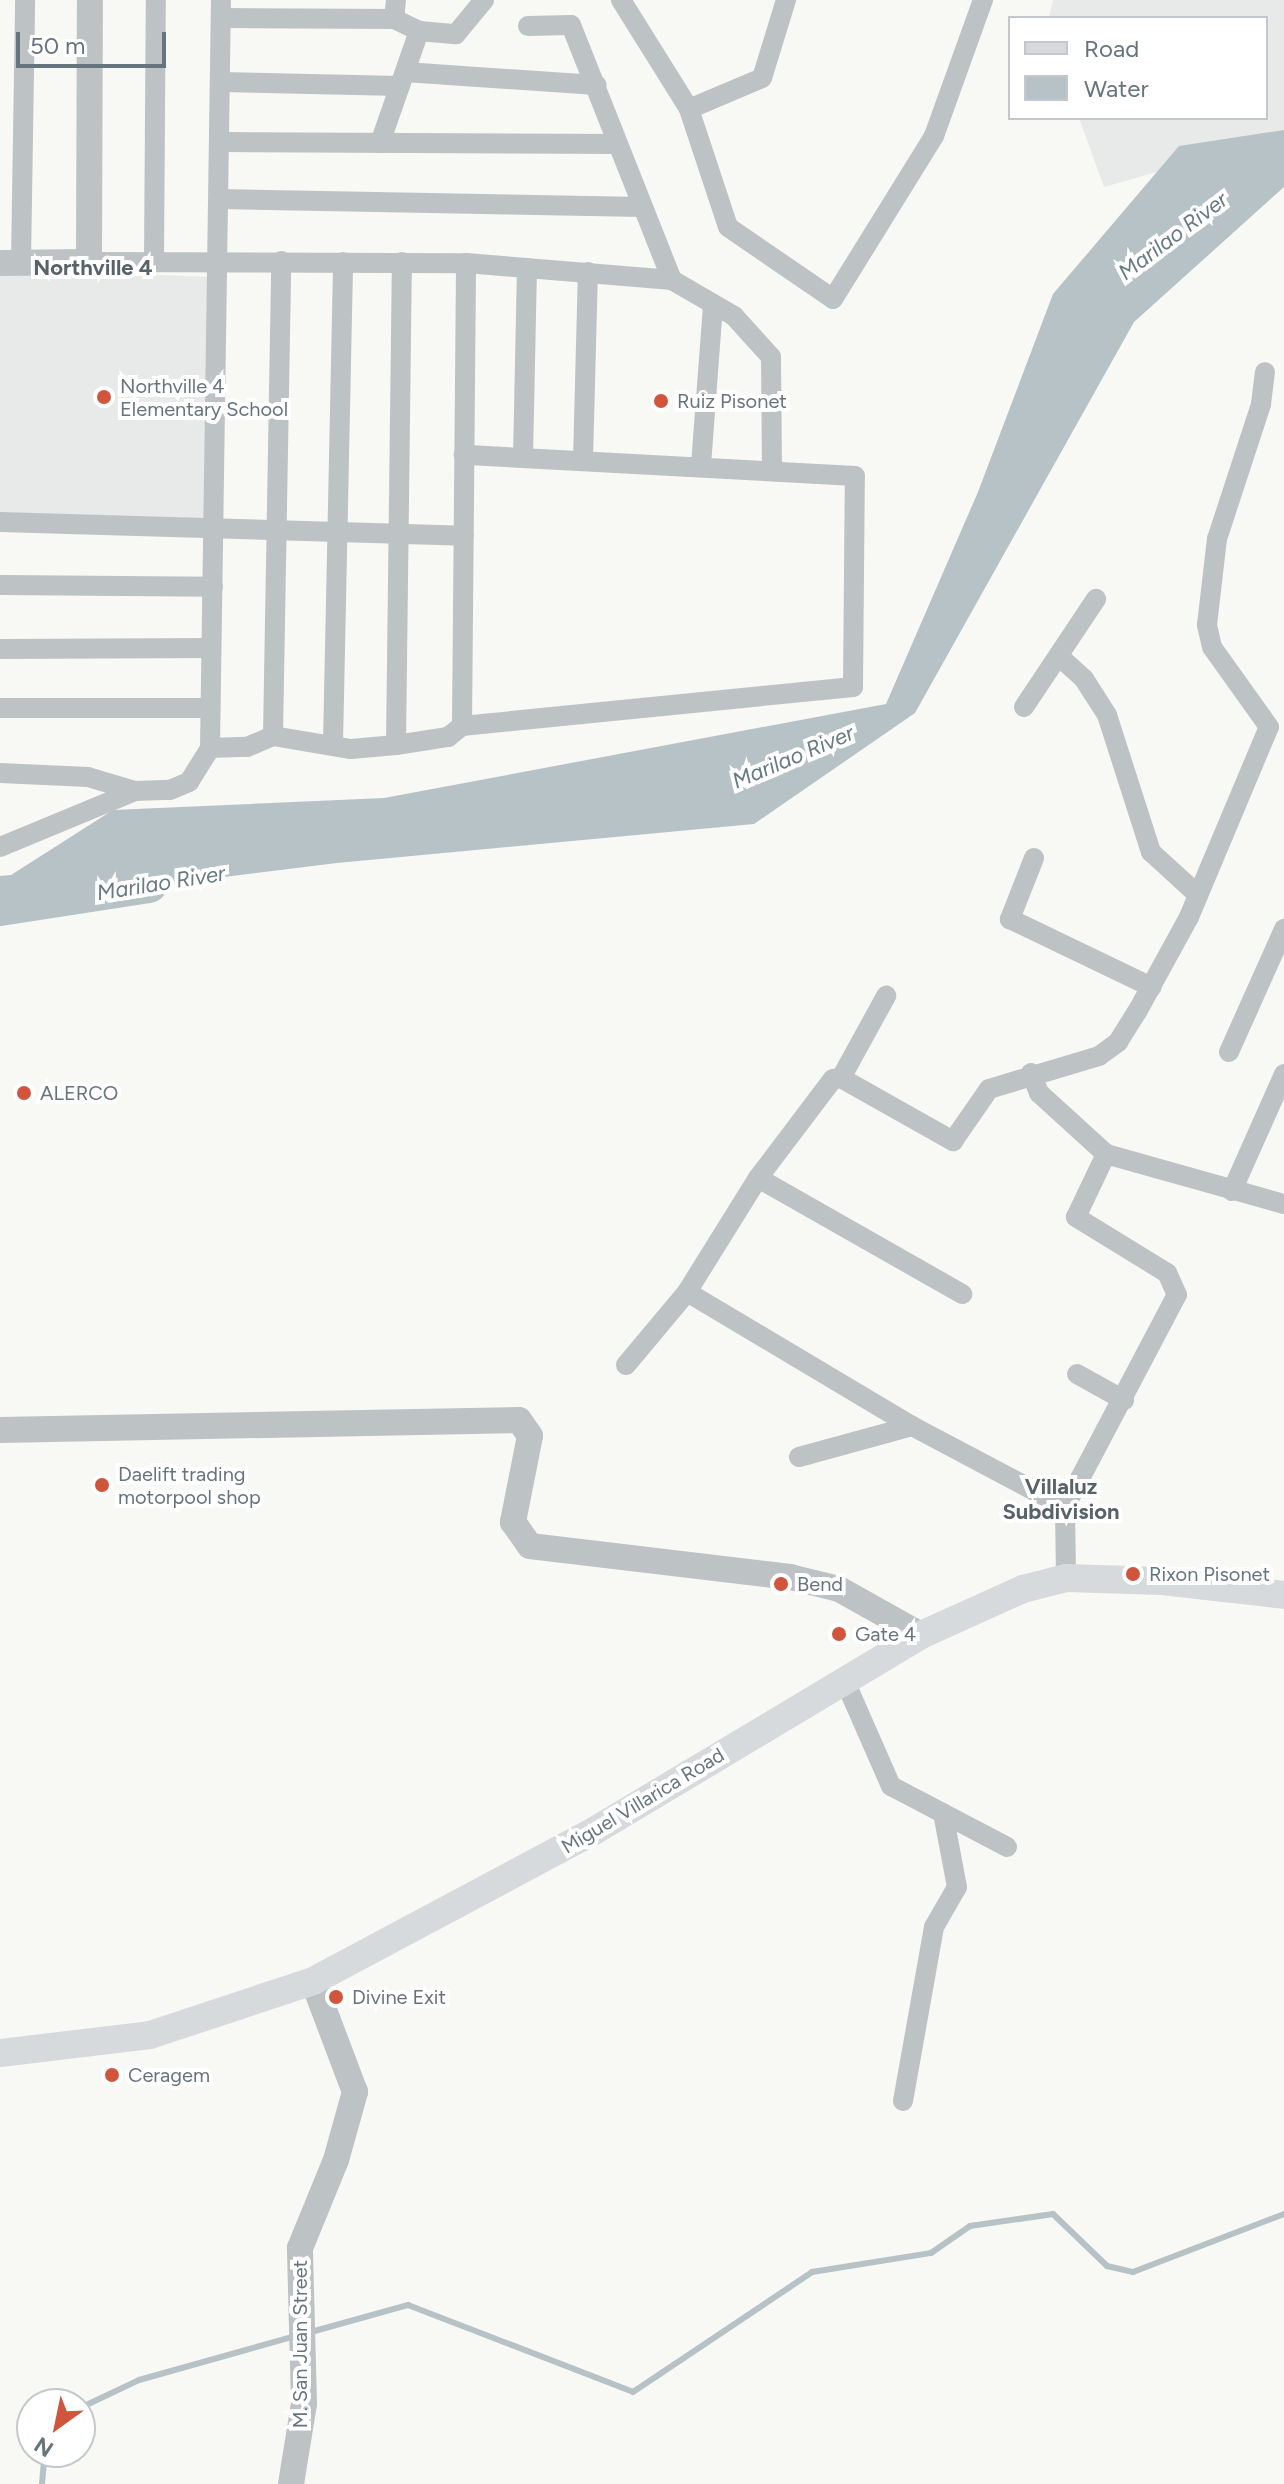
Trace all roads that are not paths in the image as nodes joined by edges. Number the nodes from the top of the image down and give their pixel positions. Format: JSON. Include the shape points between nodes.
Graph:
{"nodes":[{"id":1,"x":25,"y":0,"type":"edge"},
{"id":2,"x":90,"y":0,"type":"edge"},
{"id":3,"x":156,"y":0,"type":"edge"},
{"id":4,"x":484,"y":0,"type":"edge"},
{"id":5,"x":621,"y":0,"type":"edge"},
{"id":6,"x":786,"y":0,"type":"edge"},
{"id":7,"x":983,"y":0,"type":"edge"},
{"id":8,"x":221,"y":9,"type":"edge"},
{"id":9,"x":395,"y":9,"type":"edge"},
{"id":10,"x":528,"y":26,"type":"dead end"},
{"id":11,"x":419,"y":31,"type":"junction"},
{"id":12,"x":402,"y":79,"type":"junction"},
{"id":13,"x":222,"y":82,"type":"junction"},
{"id":14,"x":597,"y":85,"type":"junction"},
{"id":15,"x":689,"y":109,"type":"junction"},
{"id":16,"x":222,"y":142,"type":"junction"},
{"id":17,"x":380,"y":143,"type":"junction"},
{"id":18,"x":617,"y":144,"type":"junction"},
{"id":19,"x":221,"y":199,"type":"junction"},
{"id":20,"x":643,"y":207,"type":"junction"},
{"id":21,"x":154,"y":260,"type":"junction"},
{"id":22,"x":219,"y":260,"type":"junction"},
{"id":23,"x":281,"y":261,"type":"junction"},
{"id":24,"x":89,"y":262,"type":"junction"},
{"id":25,"x":343,"y":262,"type":"junction"},
{"id":26,"x":402,"y":262,"type":"junction"},
{"id":27,"x":11,"y":263,"type":"edge"},
{"id":28,"x":466,"y":263,"type":"junction"},
{"id":29,"x":527,"y":268,"type":"junction"},
{"id":30,"x":588,"y":272,"type":"junction"},
{"id":31,"x":672,"y":280,"type":"junction"},
{"id":32,"x":713,"y":304,"type":"junction"},
{"id":33,"x":1265,"y":372,"type":"dead end"},
{"id":34,"x":464,"y":455,"type":"junction"},
{"id":35,"x":523,"y":458,"type":"junction"},
{"id":36,"x":583,"y":460,"type":"junction"},
{"id":37,"x":701,"y":465,"type":"junction"},
{"id":38,"x":772,"y":468,"type":"junction"},
{"id":39,"x":0,"y":522,"type":"edge"},
{"id":40,"x":213,"y":525,"type":"junction"},
{"id":41,"x":281,"y":529,"type":"junction"},
{"id":42,"x":342,"y":530,"type":"junction"},
{"id":43,"x":399,"y":533,"type":"junction"},
{"id":44,"x":464,"y":536,"type":"junction"},
{"id":45,"x":0,"y":585,"type":"edge"},
{"id":46,"x":213,"y":587,"type":"junction"},
{"id":47,"x":1096,"y":599,"type":"dead end"},
{"id":48,"x":211,"y":648,"type":"junction"},
{"id":49,"x":0,"y":649,"type":"edge"},
{"id":50,"x":1062,"y":659,"type":"junction"},
{"id":51,"x":1024,"y":707,"type":"dead end"},
{"id":52,"x":0,"y":708,"type":"edge"},
{"id":53,"x":210,"y":708,"type":"junction"},
{"id":54,"x":462,"y":726,"type":"junction"},
{"id":55,"x":273,"y":736,"type":"junction"},
{"id":56,"x":333,"y":744,"type":"junction"},
{"id":57,"x":396,"y":745,"type":"junction"},
{"id":58,"x":210,"y":748,"type":"junction"},
{"id":59,"x":0,"y":773,"type":"edge"},
{"id":60,"x":135,"y":791,"type":"junction"},
{"id":61,"x":0,"y":847,"type":"edge"},
{"id":62,"x":1034,"y":858,"type":"dead end"},
{"id":63,"x":1198,"y":895,"type":"junction"},
{"id":64,"x":1284,"y":929,"type":"edge"},
{"id":65,"x":1151,"y":987,"type":"junction"},
{"id":66,"x":886,"y":996,"type":"dead end"},
{"id":67,"x":1229,"y":1052,"type":"dead end"},
{"id":68,"x":1031,"y":1073,"type":"junction"},
{"id":69,"x":1284,"y":1074,"type":"edge"},
{"id":70,"x":841,"y":1078,"type":"junction"},
{"id":71,"x":1106,"y":1154,"type":"junction"},
{"id":72,"x":758,"y":1178,"type":"junction"},
{"id":73,"x":1232,"y":1191,"type":"junction"},
{"id":74,"x":1284,"y":1204,"type":"edge"},
{"id":75,"x":687,"y":1292,"type":"junction"},
{"id":76,"x":962,"y":1294,"type":"dead end"},
{"id":77,"x":626,"y":1365,"type":"dead end"},
{"id":78,"x":1077,"y":1374,"type":"dead end"},
{"id":79,"x":1124,"y":1400,"type":"junction"},
{"id":80,"x":912,"y":1426,"type":"junction"},
{"id":81,"x":0,"y":1430,"type":"edge"},
{"id":82,"x":799,"y":1457,"type":"dead end"},
{"id":83,"x":1065,"y":1507,"type":"junction"},
{"id":84,"x":1066,"y":1578,"type":"junction"},
{"id":85,"x":1284,"y":1595,"type":"edge"},
{"id":86,"x":921,"y":1635,"type":"junction"},
{"id":87,"x":844,"y":1679,"type":"junction"},
{"id":88,"x":943,"y":1813,"type":"junction"},
{"id":89,"x":1007,"y":1847,"type":"dead end"},
{"id":90,"x":313,"y":1981,"type":"junction"},
{"id":91,"x":0,"y":2053,"type":"edge"},
{"id":92,"x":903,"y":2101,"type":"dead end"},
{"id":93,"x":291,"y":2484,"type":"edge"}],
"edges":[{"from":1,"to":27,"type":"street"},
{"from":2,"to":24,"type":"street"},
{"from":3,"to":21,"type":"street"},
{"from":4,"to":11,"type":"street","via":[[456,34]]},
{"from":5,"to":15,"type":"street"},
{"from":6,"to":15,"type":"street","via":[[762,78]]},
{"from":7,"to":15,"type":"street","via":[[934,136],[833,299],[728,227]]},
{"from":8,"to":9,"type":"street"},
{"from":8,"to":13,"type":"street"},
{"from":9,"to":11,"type":"street"},
{"from":10,"to":14,"type":"street","via":[[571,25]]},
{"from":11,"to":12,"type":"street"},
{"from":12,"to":13,"type":"street"},
{"from":12,"to":14,"type":"street"},
{"from":12,"to":17,"type":"street"},
{"from":13,"to":16,"type":"street"},
{"from":14,"to":18,"type":"street"},
{"from":16,"to":17,"type":"street"},
{"from":16,"to":19,"type":"street"},
{"from":17,"to":18,"type":"street"},
{"from":18,"to":20,"type":"street"},
{"from":19,"to":20,"type":"street"},
{"from":19,"to":22,"type":"street"},
{"from":20,"to":31,"type":"street"},
{"from":21,"to":22,"type":"street"},
{"from":21,"to":24,"type":"street"},
{"from":22,"to":23,"type":"street"},
{"from":22,"to":40,"type":"street"},
{"from":23,"to":25,"type":"street"},
{"from":23,"to":41,"type":"street"},
{"from":24,"to":27,"type":"street"},
{"from":25,"to":26,"type":"street"},
{"from":25,"to":42,"type":"street"},
{"from":26,"to":28,"type":"street"},
{"from":26,"to":43,"type":"street"},
{"from":28,"to":29,"type":"street"},
{"from":28,"to":34,"type":"street"},
{"from":29,"to":30,"type":"street"},
{"from":29,"to":35,"type":"street"},
{"from":30,"to":31,"type":"street"},
{"from":30,"to":36,"type":"street"},
{"from":31,"to":32,"type":"street"},
{"from":32,"to":37,"type":"street"},
{"from":32,"to":38,"type":"street","via":[[734,316],[771,357]]},
{"from":33,"to":63,"type":"street","via":[[1261,404],[1217,539],[1207,625],[1212,647],[1269,727]]},
{"from":34,"to":35,"type":"street"},
{"from":34,"to":44,"type":"street"},
{"from":35,"to":36,"type":"street"},
{"from":36,"to":37,"type":"street"},
{"from":37,"to":38,"type":"street"},
{"from":38,"to":54,"type":"street","via":[[855,476],[853,687]]},
{"from":39,"to":40,"type":"street"},
{"from":40,"to":41,"type":"street"},
{"from":40,"to":46,"type":"street"},
{"from":41,"to":42,"type":"street"},
{"from":41,"to":55,"type":"street"},
{"from":42,"to":43,"type":"street"},
{"from":42,"to":56,"type":"street"},
{"from":43,"to":44,"type":"street"},
{"from":43,"to":57,"type":"street"},
{"from":44,"to":54,"type":"street"},
{"from":45,"to":46,"type":"street"},
{"from":46,"to":48,"type":"street"},
{"from":47,"to":50,"type":"street"},
{"from":48,"to":49,"type":"street"},
{"from":48,"to":53,"type":"street"},
{"from":50,"to":51,"type":"street"},
{"from":50,"to":63,"type":"street","via":[[1098,696],[1107,715],[1151,852]]},
{"from":52,"to":53,"type":"street"},
{"from":53,"to":58,"type":"street"},
{"from":54,"to":57,"type":"street","via":[[448,737]]},
{"from":55,"to":56,"type":"street"},
{"from":55,"to":58,"type":"street","via":[[247,747]]},
{"from":56,"to":57,"type":"street"},
{"from":58,"to":60,"type":"street","via":[[189,782],[170,790]]},
{"from":59,"to":60,"type":"street","via":[[88,777]]},
{"from":60,"to":61,"type":"street"},
{"from":62,"to":65,"type":"street","via":[[1010,919]]},
{"from":63,"to":65,"type":"street"},
{"from":64,"to":67,"type":"street"},
{"from":65,"to":68,"type":"street","via":[[1118,1042],[1099,1056]]},
{"from":66,"to":70,"type":"street"},
{"from":68,"to":70,"type":"street","via":[[989,1089],[953,1141]]},
{"from":68,"to":71,"type":"street","via":[[1039,1093],[1062,1119]]},
{"from":69,"to":73,"type":"street"},
{"from":70,"to":72,"type":"street","via":[[833,1079]]},
{"from":71,"to":73,"type":"street"},
{"from":71,"to":79,"type":"street","via":[[1076,1217],[1177,1283],[1177,1295]]},
{"from":72,"to":75,"type":"street"},
{"from":72,"to":76,"type":"street"},
{"from":73,"to":74,"type":"street"},
{"from":75,"to":77,"type":"street"},
{"from":75,"to":80,"type":"street"},
{"from":78,"to":79,"type":"street"},
{"from":79,"to":83,"type":"street"},
{"from":80,"to":82,"type":"street"},
{"from":80,"to":83,"type":"street"},
{"from":81,"to":86,"type":"street","via":[[519,1420],[530,1436],[513,1522],[530,1546],[790,1577],[839,1589]]},
{"from":83,"to":84,"type":"street"},
{"from":84,"to":85,"type":"main road","name":"Miguel Villarica Road","via":[[1162,1581]]},
{"from":84,"to":86,"type":"main road","name":"Miguel Villarica Road","via":[[1023,1589]]},
{"from":86,"to":87,"type":"main road","name":"Miguel Villarica Road"},
{"from":87,"to":88,"type":"street","via":[[891,1786]]},
{"from":87,"to":90,"type":"main road","name":"Miguel Villarica Road","via":[[594,1831]]},
{"from":88,"to":89,"type":"street"},
{"from":88,"to":92,"type":"street","via":[[957,1887],[934,1927]]},
{"from":90,"to":91,"type":"main road","name":"Miguel Villarica Road","via":[[150,2035]]},
{"from":90,"to":93,"type":"street","name":"M. San Juan Street","via":[[355,2092],[336,2160],[300,2248],[303,2426]]}]}
